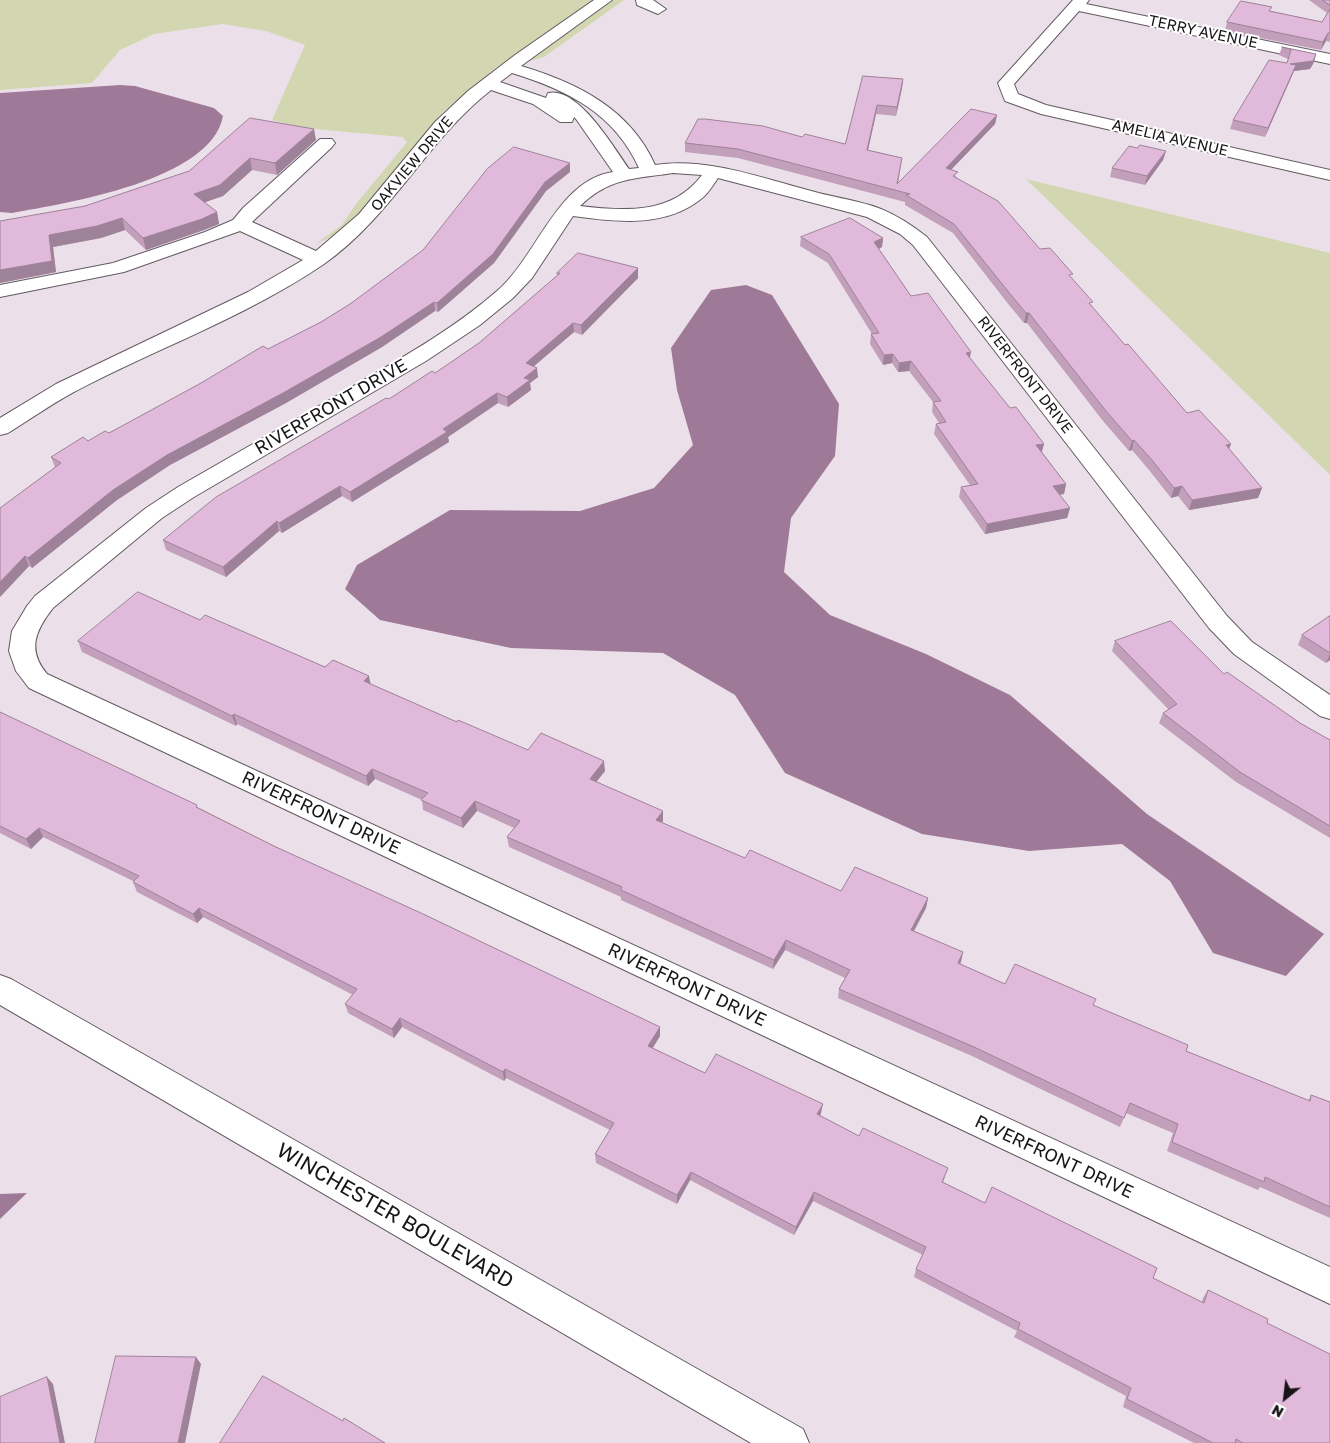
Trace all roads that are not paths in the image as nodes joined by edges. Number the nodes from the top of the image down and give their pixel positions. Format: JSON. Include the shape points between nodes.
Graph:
{"nodes":[{"id":1,"x":604,"y":0,"type":"edge"},
{"id":2,"x":645,"y":0,"type":"edge"},
{"id":3,"x":1079,"y":3,"type":"edge"},
{"id":4,"x":658,"y":8,"type":"dead end"},
{"id":5,"x":1330,"y":59,"type":"edge"},
{"id":6,"x":498,"y":76,"type":"junction"},
{"id":7,"x":615,"y":120,"type":"junction"},
{"id":8,"x":583,"y":127,"type":"junction"},
{"id":9,"x":326,"y":143,"type":"dead end"},
{"id":10,"x":714,"y":172,"type":"junction"},
{"id":11,"x":627,"y":175,"type":"junction"},
{"id":12,"x":1330,"y":175,"type":"edge"},
{"id":13,"x":569,"y":210,"type":"junction"},
{"id":14,"x":240,"y":224,"type":"junction"},
{"id":15,"x":318,"y":259,"type":"junction"},
{"id":16,"x":0,"y":291,"type":"edge"},
{"id":17,"x":0,"y":428,"type":"edge"},
{"id":18,"x":1330,"y":709,"type":"edge"},
{"id":19,"x":0,"y":989,"type":"edge"},
{"id":20,"x":1330,"y":1286,"type":"edge"},
{"id":21,"x":789,"y":1443,"type":"edge"}],
"edges":[{"from":1,"to":6,"type":"street","name":"OAKVIEW DRIVE"},
{"from":2,"to":4,"type":"street","via":[[642,2]]},
{"from":3,"to":5,"type":"street","name":"TERRY AVENUE"},
{"from":3,"to":12,"type":"street","name":"AMELIA AVENUE","via":[[1006,83],[1011,97],[1041,109]]},
{"from":6,"to":7,"type":"street","via":[[581,92]]},
{"from":6,"to":8,"type":"street","via":[[519,92],[550,106]]},
{"from":6,"to":15,"type":"street","name":"OAKVIEW DRIVE","via":[[441,126],[366,218]]},
{"from":7,"to":8,"type":"street"},
{"from":7,"to":11,"type":"street","via":[[634,140]]},
{"from":8,"to":11,"type":"street"},
{"from":9,"to":14,"type":"street"},
{"from":10,"to":11,"type":"street","name":"RIVERFRONT DRIVE","via":[[673,168]]},
{"from":10,"to":13,"type":"street","via":[[695,195],[670,210],[630,216]]},
{"from":10,"to":18,"type":"street","name":"RIVERFRONT DRIVE","via":[[874,213],[914,236],[1218,622],[1243,648]]},
{"from":11,"to":13,"type":"street","name":"RIVERFRONT DRIVE","via":[[593,186]]},
{"from":13,"to":20,"type":"street","name":"RIVERFRONT DRIVE","via":[[525,274],[473,321],[186,492],[154,513],[44,602],[31,617],[23,634],[24,662],[30,672],[38,681]]},
{"from":14,"to":15,"type":"street"},
{"from":14,"to":16,"type":"street","via":[[117,268]]},
{"from":15,"to":17,"type":"street","name":"OAKVIEW DRIVE","via":[[255,296],[64,389]]},
{"from":19,"to":21,"type":"street","name":"WINCHESTER BOULEVARD"}]}
